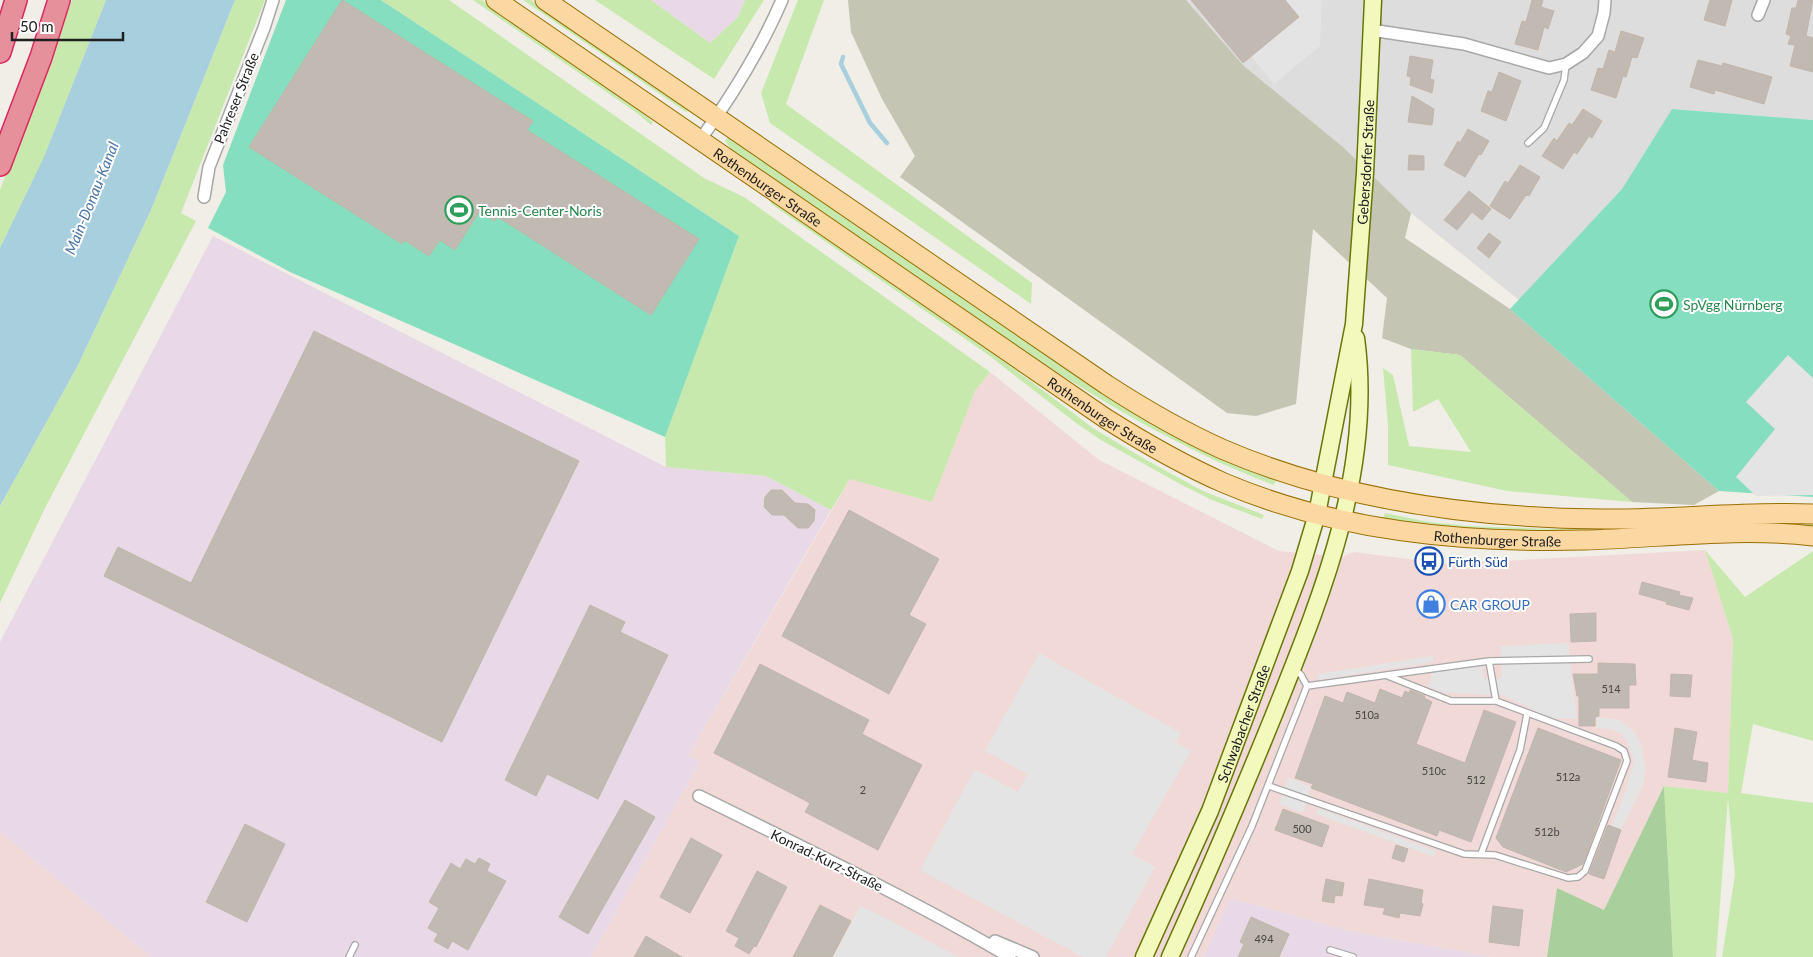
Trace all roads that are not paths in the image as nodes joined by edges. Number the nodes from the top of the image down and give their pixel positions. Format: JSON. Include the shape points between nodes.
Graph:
{"nodes":[{"id":1,"x":16,"y":0,"type":"edge"},
{"id":2,"x":59,"y":0,"type":"edge"},
{"id":3,"x":273,"y":0,"type":"edge"},
{"id":4,"x":496,"y":0,"type":"edge"},
{"id":5,"x":545,"y":0,"type":"edge"},
{"id":6,"x":782,"y":0,"type":"edge"},
{"id":7,"x":1373,"y":0,"type":"edge"},
{"id":8,"x":1605,"y":0,"type":"edge"},
{"id":9,"x":1764,"y":0,"type":"edge"},
{"id":10,"x":1758,"y":15,"type":"dead end"},
{"id":11,"x":1372,"y":30,"type":"junction"},
{"id":12,"x":0,"y":52,"type":"edge"},
{"id":13,"x":1566,"y":64,"type":"junction"},
{"id":14,"x":716,"y":118,"type":"junction"},
{"id":15,"x":700,"y":140,"type":"junction"},
{"id":16,"x":1528,"y":143,"type":"dead end"},
{"id":17,"x":0,"y":165,"type":"edge"},
{"id":18,"x":204,"y":197,"type":"dead end"},
{"id":19,"x":1354,"y":324,"type":"junction"},
{"id":20,"x":1324,"y":483,"type":"junction"},
{"id":21,"x":1351,"y":490,"type":"junction"},
{"id":22,"x":1317,"y":514,"type":"junction"},
{"id":23,"x":1813,"y":514,"type":"edge"},
{"id":24,"x":1344,"y":520,"type":"junction"},
{"id":25,"x":1813,"y":536,"type":"edge"},
{"id":26,"x":1588,"y":659,"type":"dead end"},
{"id":27,"x":1489,"y":661,"type":"junction"},
{"id":28,"x":1293,"y":667,"type":"junction"},
{"id":29,"x":1386,"y":675,"type":"junction"},
{"id":30,"x":1307,"y":686,"type":"junction"},
{"id":31,"x":1496,"y":701,"type":"junction"},
{"id":32,"x":1527,"y":714,"type":"junction"},
{"id":33,"x":1269,"y":786,"type":"junction"},
{"id":34,"x":700,"y":796,"type":"dead end"},
{"id":35,"x":1481,"y":854,"type":"junction"},
{"id":36,"x":954,"y":924,"type":"junction"},
{"id":37,"x":355,"y":944,"type":"dead end"},
{"id":38,"x":1330,"y":950,"type":"dead end"},
{"id":39,"x":349,"y":957,"type":"edge"},
{"id":40,"x":1010,"y":957,"type":"edge"},
{"id":41,"x":1033,"y":957,"type":"edge"},
{"id":42,"x":1144,"y":957,"type":"edge"},
{"id":43,"x":1170,"y":957,"type":"edge"},
{"id":44,"x":1191,"y":957,"type":"edge"},
{"id":45,"x":1353,"y":957,"type":"edge"}],
"edges":[{"from":1,"to":12,"type":"highway"},
{"from":2,"to":17,"type":"highway"},
{"from":3,"to":18,"type":"street","name":"Pahreser Straße","via":[[209,167]]},
{"from":4,"to":15,"type":"main road","name":"Rothenburger Straße"},
{"from":5,"to":14,"type":"main road","name":"Rothenburger Straße"},
{"from":6,"to":14,"type":"street","via":[[749,67]]},
{"from":7,"to":11,"type":"main road","name":"Gebersdorfer Straße"},
{"from":8,"to":13,"type":"street","via":[[1598,36]]},
{"from":9,"to":10,"type":"street"},
{"from":11,"to":13,"type":"street","via":[[1464,44],[1549,68]]},
{"from":11,"to":19,"type":"main road","name":"Gebersdorfer Straße"},
{"from":13,"to":16,"type":"lane","via":[[1564,80],[1544,128]]},
{"from":14,"to":15,"type":"street"},
{"from":14,"to":20,"type":"main road","name":"Rothenburger Straße","via":[[1131,400],[1221,448]]},
{"from":15,"to":22,"type":"main road","name":"Rothenburger Straße","via":[[1131,435],[1223,482]]},
{"from":19,"to":20,"type":"main road","name":"Gebersdorfer Straße"},
{"from":19,"to":21,"type":"main road","name":"Gebersdorfer Straße","via":[[1358,405]]},
{"from":20,"to":21,"type":"main road","name":"Rothenburger Straße"},
{"from":20,"to":22,"type":"main road","name":"Schwabacher Straße"},
{"from":21,"to":23,"type":"main road","name":"Rothenburger Straße","via":[[1458,509],[1542,517],[1603,519]]},
{"from":21,"to":24,"type":"main road","name":"Schwabacher Straße"},
{"from":22,"to":24,"type":"main road","name":"Rothenburger Straße"},
{"from":22,"to":42,"type":"main road","name":"Schwabacher Straße","via":[[1275,642],[1210,812]]},
{"from":24,"to":25,"type":"main road","name":"Rothenburger Straße","via":[[1413,532],[1507,540],[1766,532]]},
{"from":24,"to":28,"type":"main road","name":"Schwabacher Straße"},
{"from":26,"to":27,"type":"lane"},
{"from":27,"to":29,"type":"lane"},
{"from":27,"to":31,"type":"lane"},
{"from":28,"to":30,"type":"lane"},
{"from":28,"to":43,"type":"main road","name":"Schwabacher Straße","via":[[1231,822]]},
{"from":29,"to":30,"type":"lane"},
{"from":29,"to":31,"type":"lane","via":[[1450,701]]},
{"from":30,"to":33,"type":"lane"},
{"from":31,"to":32,"type":"lane"},
{"from":32,"to":35,"type":"lane","via":[[1520,750]]},
{"from":32,"to":35,"type":"lane","via":[[1616,746],[1628,761],[1585,871],[1578,877],[1568,878],[1495,855]]},
{"from":33,"to":35,"type":"lane","via":[[1464,854]]},
{"from":33,"to":44,"type":"lane"},
{"from":34,"to":36,"type":"street","name":"Konrad-Kurz-Straße"},
{"from":36,"to":40,"type":"street","name":"Konrad-Kurz-Straße"},
{"from":36,"to":41,"type":"street","name":"Konrad-Kurz-Straße"},
{"from":37,"to":39,"type":"lane"},
{"from":38,"to":45,"type":"lane"}]}
